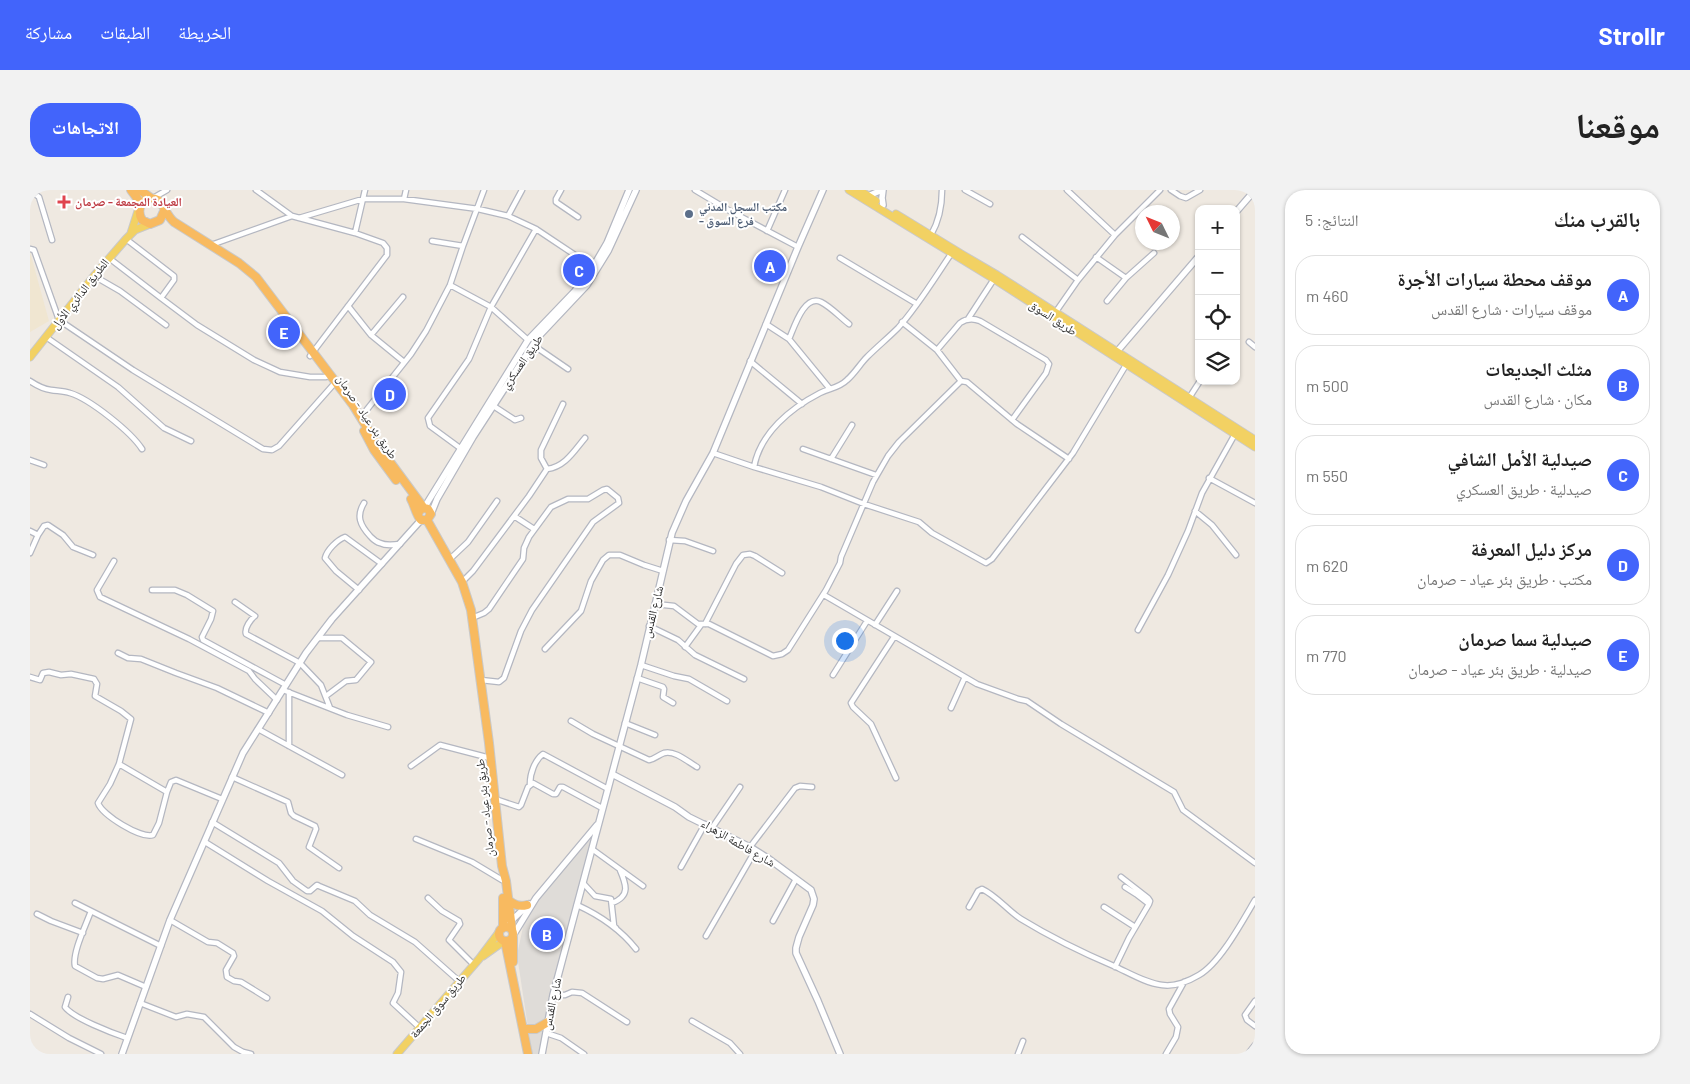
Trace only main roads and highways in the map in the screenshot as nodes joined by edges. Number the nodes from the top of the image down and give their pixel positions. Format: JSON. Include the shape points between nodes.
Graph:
{"nodes":[{"id":1,"x":131,"y":190,"type":"edge"},
{"id":2,"x":140,"y":190,"type":"edge"},
{"id":3,"x":849,"y":190,"type":"edge"},
{"id":4,"x":859,"y":190,"type":"edge"},
{"id":5,"x":152,"y":198,"type":"junction"},
{"id":6,"x":163,"y":207,"type":"junction"},
{"id":7,"x":138,"y":210,"type":"junction"},
{"id":8,"x":154,"y":223,"type":"junction"},
{"id":9,"x":128,"y":236,"type":"junction"},
{"id":10,"x":312,"y":354,"type":"junction"},
{"id":11,"x":1115,"y":355,"type":"junction"},
{"id":12,"x":30,"y":357,"type":"edge"},
{"id":13,"x":1255,"y":440,"type":"edge"},
{"id":14,"x":1255,"y":447,"type":"edge"},
{"id":15,"x":424,"y":517,"type":"junction"},
{"id":16,"x":502,"y":866,"type":"junction"},
{"id":17,"x":508,"y":899,"type":"junction"},
{"id":18,"x":527,"y":905,"type":"road end"},
{"id":19,"x":508,"y":931,"type":"junction"},
{"id":20,"x":504,"y":941,"type":"junction"},
{"id":21,"x":476,"y":961,"type":"junction"},
{"id":22,"x":514,"y":986,"type":"junction"},
{"id":23,"x":548,"y":1022,"type":"road end"},
{"id":24,"x":523,"y":1029,"type":"junction"},
{"id":25,"x":401,"y":1053,"type":"edge"},
{"id":26,"x":528,"y":1054,"type":"edge"}],
"edges":[{"from":1,"to":7,"type":"highway","via":[[137,198]]},
{"from":2,"to":5,"type":"highway"},
{"from":3,"to":11,"type":"main road","name":"طريق السوق"},
{"from":4,"to":11,"type":"main road","name":"طريق السوق","via":[[997,275]]},
{"from":5,"to":6,"type":"highway"},
{"from":5,"to":7,"type":"highway","via":[[142,202]]},
{"from":6,"to":8,"type":"highway","via":[[162,217]]},
{"from":6,"to":10,"type":"highway","name":"طريق بئر عياد - صرمان","via":[[174,222],[252,274]]},
{"from":7,"to":8,"type":"highway","via":[[142,220]]},
{"from":7,"to":9,"type":"main road"},
{"from":8,"to":9,"type":"main road"},
{"from":8,"to":10,"type":"highway","name":"طريق بئر عياد - صرمان","via":[[171,226],[246,274]]},
{"from":9,"to":12,"type":"main road","name":"الطريق الدائري الأول"},
{"from":10,"to":15,"type":"highway","name":"طريق بئر عياد - صرمان","via":[[358,420],[374,450]]},
{"from":10,"to":15,"type":"highway","name":"طريق بئر عياد - صرمان","via":[[361,416],[379,447],[424,508],[420,510]]},
{"from":11,"to":13,"type":"main road","name":"طريق السوق"},
{"from":11,"to":14,"type":"main road","name":"طريق السوق"},
{"from":15,"to":16,"type":"highway","name":"طريق بئر عياد - صرمان","via":[[462,582],[472,618]]},
{"from":16,"to":17,"type":"highway","name":"طريق بئر عياد - صرمان"},
{"from":16,"to":19,"type":"highway","name":"طريق بئر عياد - صرمان"},
{"from":17,"to":18,"type":"highway","via":[[519,906]]},
{"from":17,"to":19,"type":"highway","name":"طريق بئر عياد - صرمان","via":[[511,920]]},
{"from":19,"to":20,"type":"highway","via":[[510,940]]},
{"from":19,"to":20,"type":"highway","via":[[499,936]]},
{"from":19,"to":21,"type":"main road","name":"طريق سوق الجمعة"},
{"from":19,"to":22,"type":"highway"},
{"from":20,"to":21,"type":"main road","name":"طريق سوق الجمعة"},
{"from":20,"to":22,"type":"highway"},
{"from":21,"to":25,"type":"main road","name":"طريق سوق الجمعة"},
{"from":22,"to":24,"type":"highway"},
{"from":23,"to":24,"type":"highway","via":[[536,1029]]},
{"from":24,"to":26,"type":"highway"}]}
